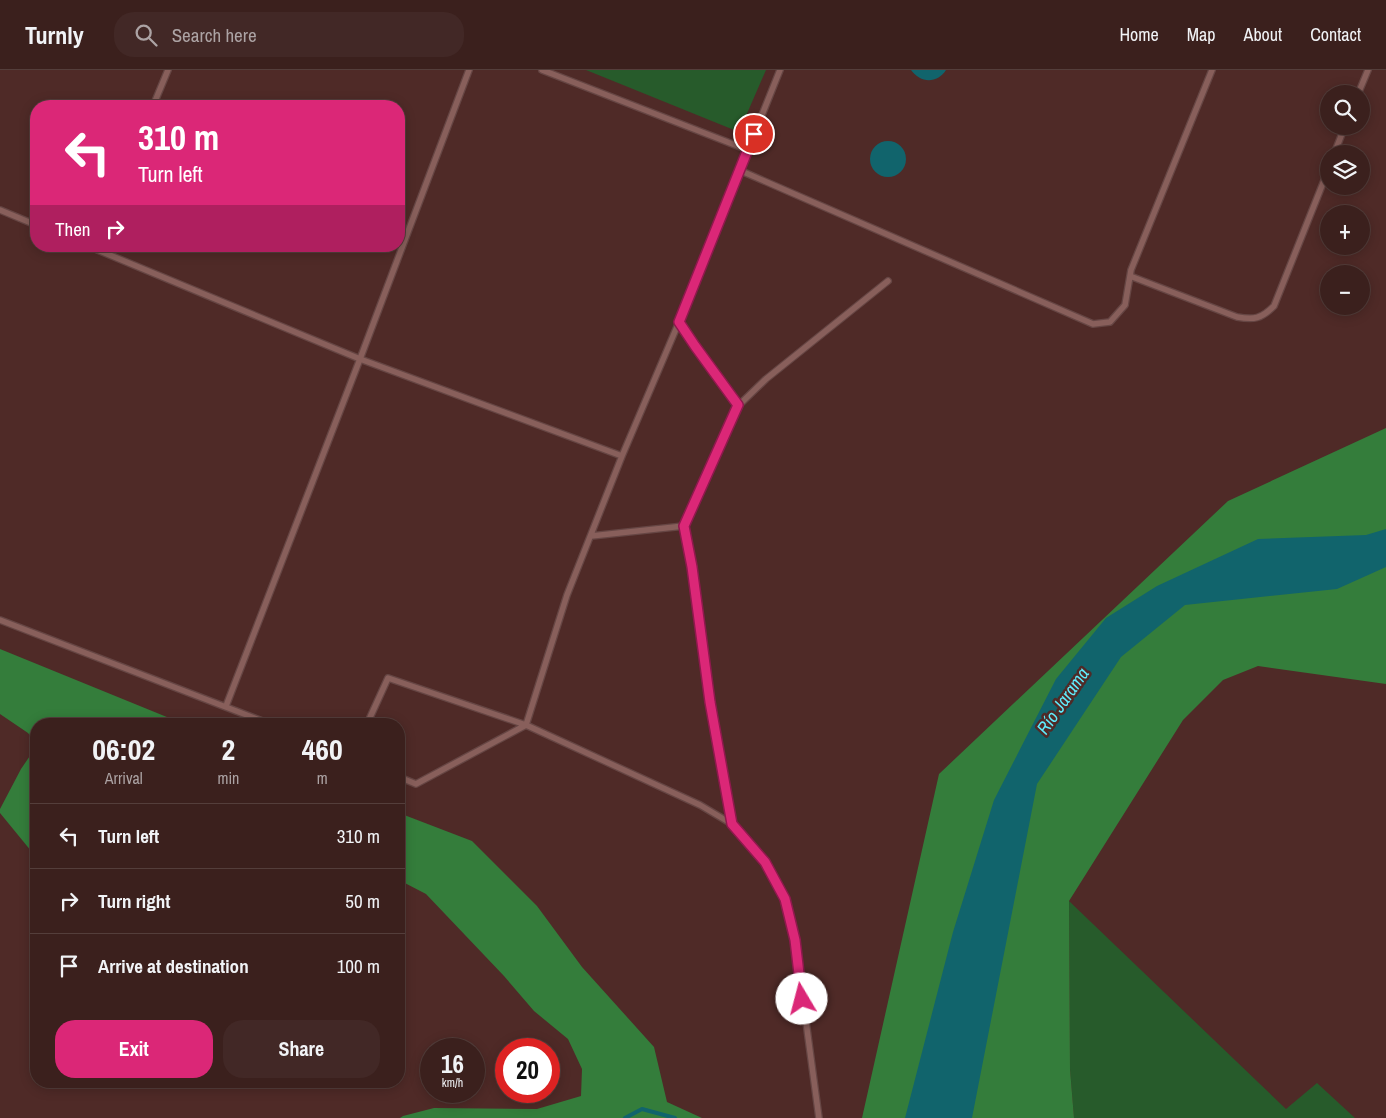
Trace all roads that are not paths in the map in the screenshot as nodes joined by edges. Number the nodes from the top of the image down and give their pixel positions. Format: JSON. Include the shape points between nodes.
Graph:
{"nodes":[{"id":1,"x":168,"y":70,"type":"edge"},
{"id":2,"x":469,"y":70,"type":"edge"},
{"id":3,"x":542,"y":70,"type":"edge"},
{"id":4,"x":780,"y":70,"type":"edge"},
{"id":5,"x":1212,"y":70,"type":"edge"},
{"id":6,"x":1368,"y":70,"type":"edge"},
{"id":7,"x":1362,"y":85,"type":"edge"},
{"id":8,"x":156,"y":100,"type":"edge"},
{"id":9,"x":748,"y":150,"type":"junction"},
{"id":10,"x":739,"y":170,"type":"junction"},
{"id":11,"x":1320,"y":191,"type":"edge"},
{"id":12,"x":0,"y":210,"type":"edge"},
{"id":13,"x":30,"y":222,"type":"edge"},
{"id":14,"x":405,"y":240,"type":"edge"},
{"id":15,"x":106,"y":252,"type":"edge"},
{"id":16,"x":400,"y":252,"type":"edge"},
{"id":17,"x":1130,"y":276,"type":"junction"},
{"id":18,"x":888,"y":281,"type":"dead end"},
{"id":19,"x":679,"y":322,"type":"junction"},
{"id":20,"x":360,"y":359,"type":"junction"},
{"id":21,"x":738,"y":405,"type":"junction"},
{"id":22,"x":622,"y":456,"type":"junction"},
{"id":23,"x":684,"y":526,"type":"junction"},
{"id":24,"x":591,"y":536,"type":"junction"},
{"id":25,"x":0,"y":620,"type":"edge"},
{"id":26,"x":226,"y":706,"type":"junction"},
{"id":27,"x":255,"y":718,"type":"edge"},
{"id":28,"x":371,"y":718,"type":"edge"},
{"id":29,"x":526,"y":725,"type":"junction"},
{"id":30,"x":405,"y":779,"type":"edge"},
{"id":31,"x":732,"y":824,"type":"junction"},
{"id":32,"x":818,"y":1118,"type":"edge"}],
"edges":[{"from":1,"to":8,"type":"lane"},
{"from":2,"to":14,"type":"lane"},
{"from":3,"to":9,"type":"lane"},
{"from":4,"to":9,"type":"lane"},
{"from":5,"to":17,"type":"lane"},
{"from":6,"to":7,"type":"lane"},
{"from":9,"to":10,"type":"lane"},
{"from":10,"to":17,"type":"lane","via":[[1094,324],[1110,322],[1125,305]]},
{"from":10,"to":19,"type":"lane"},
{"from":11,"to":17,"type":"lane","via":[[1274,306],[1264,316],[1237,317]]},
{"from":12,"to":13,"type":"lane"},
{"from":15,"to":20,"type":"lane"},
{"from":16,"to":20,"type":"lane"},
{"from":18,"to":21,"type":"lane"},
{"from":19,"to":21,"type":"lane"},
{"from":19,"to":22,"type":"lane"},
{"from":20,"to":22,"type":"lane"},
{"from":20,"to":26,"type":"lane"},
{"from":21,"to":23,"type":"lane"},
{"from":22,"to":24,"type":"lane"},
{"from":23,"to":24,"type":"lane"},
{"from":23,"to":31,"type":"lane"},
{"from":24,"to":29,"type":"lane","via":[[567,595]]},
{"from":25,"to":26,"type":"lane"},
{"from":26,"to":27,"type":"lane"},
{"from":28,"to":29,"type":"lane","via":[[388,678]]},
{"from":29,"to":30,"type":"lane","via":[[416,784]]},
{"from":29,"to":31,"type":"lane","via":[[700,804]]},
{"from":31,"to":32,"type":"lane","via":[[765,862],[785,899],[795,940]]}]}
